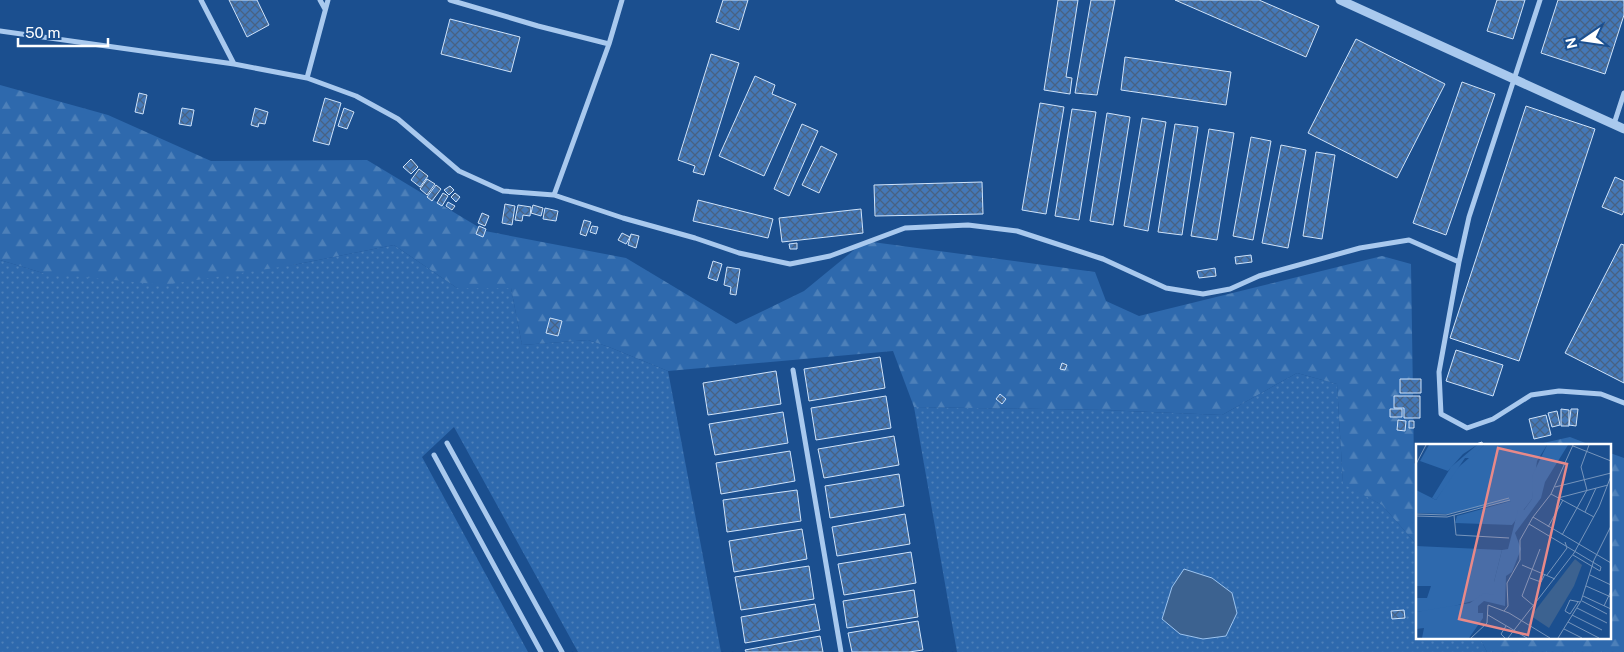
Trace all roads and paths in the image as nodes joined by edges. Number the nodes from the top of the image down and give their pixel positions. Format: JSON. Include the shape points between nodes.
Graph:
{"nodes":[{"id":1,"x":200,"y":0,"type":"edge"},
{"id":2,"x":320,"y":0,"type":"edge"},
{"id":3,"x":328,"y":0,"type":"edge"},
{"id":4,"x":450,"y":0,"type":"edge"},
{"id":5,"x":622,"y":0,"type":"edge"},
{"id":6,"x":1340,"y":0,"type":"edge"},
{"id":7,"x":1540,"y":0,"type":"edge"},
{"id":8,"x":325,"y":9,"type":"junction"},
{"id":9,"x":0,"y":31,"type":"edge"},
{"id":10,"x":609,"y":44,"type":"junction"},
{"id":11,"x":234,"y":64,"type":"junction"},
{"id":12,"x":307,"y":78,"type":"junction"},
{"id":13,"x":1514,"y":79,"type":"junction"},
{"id":14,"x":1624,"y":93,"type":"edge"},
{"id":15,"x":1614,"y":124,"type":"junction"},
{"id":16,"x":1624,"y":129,"type":"edge"},
{"id":17,"x":554,"y":194,"type":"junction"},
{"id":18,"x":1458,"y":262,"type":"junction"},
{"id":19,"x":793,"y":370,"type":"dead end"},
{"id":20,"x":1624,"y":403,"type":"edge"},
{"id":21,"x":447,"y":443,"type":"dead end"},
{"id":22,"x":434,"y":455,"type":"dead end"},
{"id":23,"x":541,"y":652,"type":"edge"},
{"id":24,"x":562,"y":652,"type":"edge"},
{"id":25,"x":841,"y":652,"type":"edge"}],
"edges":[{"from":1,"to":11,"type":"street"},
{"from":2,"to":8,"type":"street"},
{"from":3,"to":8,"type":"street"},
{"from":4,"to":10,"type":"street"},
{"from":5,"to":10,"type":"street"},
{"from":6,"to":13,"type":"street"},
{"from":7,"to":13,"type":"street"},
{"from":8,"to":12,"type":"street"},
{"from":9,"to":11,"type":"street"},
{"from":10,"to":17,"type":"street"},
{"from":11,"to":12,"type":"street"},
{"from":12,"to":17,"type":"street","via":[[356,96],[398,119],[459,171],[503,191]]},
{"from":13,"to":15,"type":"street"},
{"from":13,"to":18,"type":"street","via":[[1469,217]]},
{"from":14,"to":15,"type":"street"},
{"from":15,"to":16,"type":"street"},
{"from":17,"to":18,"type":"street","via":[[739,253],[790,264],[830,256],[905,228],[968,225],[1017,231],[1103,259],[1166,288],[1203,294],[1230,289],[1258,276],[1360,248],[1409,240]]},
{"from":18,"to":20,"type":"street","via":[[1439,372],[1441,414],[1467,428],[1493,419],[1531,395],[1559,390],[1600,394]]},
{"from":19,"to":25,"type":"street"},
{"from":21,"to":24,"type":"street"},
{"from":22,"to":23,"type":"street"}]}
